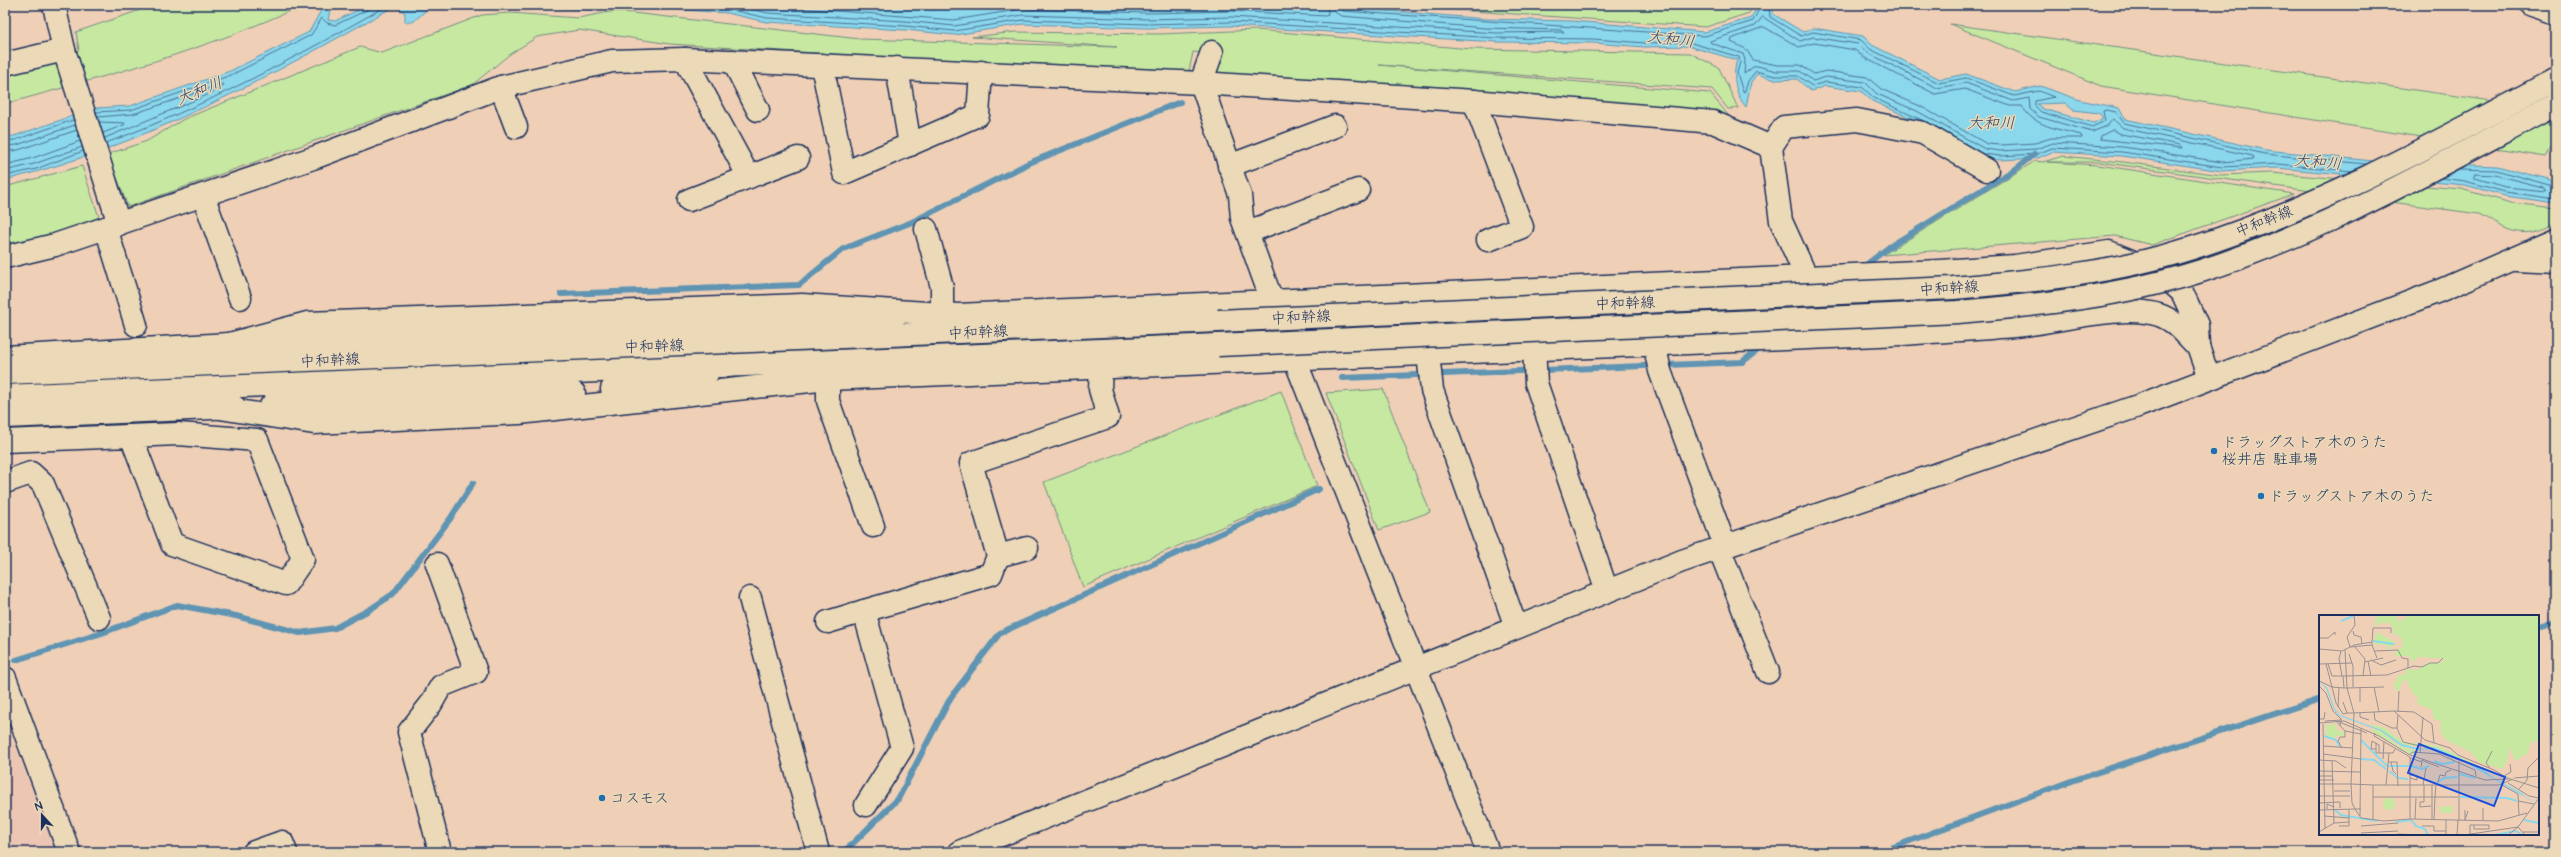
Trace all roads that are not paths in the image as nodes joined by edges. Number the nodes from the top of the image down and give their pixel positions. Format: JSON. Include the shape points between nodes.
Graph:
{"nodes":[{"id":1,"x":54,"y":5,"type":"edge"},
{"id":2,"x":2532,"y":5,"type":"edge"},
{"id":3,"x":2556,"y":13,"type":"edge"},
{"id":4,"x":64,"y":50,"type":"junction"},
{"id":5,"x":1212,"y":52,"type":"dead end"},
{"id":6,"x":685,"y":59,"type":"junction"},
{"id":7,"x":732,"y":61,"type":"junction"},
{"id":8,"x":5,"y":64,"type":"edge"},
{"id":9,"x":822,"y":65,"type":"junction"},
{"id":10,"x":897,"y":68,"type":"junction"},
{"id":11,"x":981,"y":72,"type":"junction"},
{"id":12,"x":2556,"y":79,"type":"edge"},
{"id":13,"x":1201,"y":83,"type":"junction"},
{"id":14,"x":501,"y":87,"type":"junction"},
{"id":15,"x":1474,"y":101,"type":"junction"},
{"id":16,"x":2556,"y":104,"type":"edge"},
{"id":17,"x":758,"y":110,"type":"dead end"},
{"id":18,"x":1335,"y":126,"type":"dead end"},
{"id":19,"x":516,"y":127,"type":"dead end"},
{"id":20,"x":910,"y":144,"type":"junction"},
{"id":21,"x":1771,"y":146,"type":"junction"},
{"id":22,"x":798,"y":158,"type":"dead end"},
{"id":23,"x":1229,"y":166,"type":"junction"},
{"id":24,"x":1987,"y":170,"type":"dead end"},
{"id":25,"x":749,"y":177,"type":"junction"},
{"id":26,"x":1358,"y":190,"type":"dead end"},
{"id":27,"x":203,"y":195,"type":"junction"},
{"id":28,"x":689,"y":200,"type":"dead end"},
{"id":29,"x":113,"y":226,"type":"junction"},
{"id":30,"x":926,"y":229,"type":"dead end"},
{"id":31,"x":1248,"y":232,"type":"junction"},
{"id":32,"x":1488,"y":240,"type":"dead end"},
{"id":33,"x":2556,"y":240,"type":"edge"},
{"id":34,"x":5,"y":257,"type":"edge"},
{"id":35,"x":2513,"y":260,"type":"junction"},
{"id":36,"x":2556,"y":262,"type":"edge"},
{"id":37,"x":1806,"y":276,"type":"junction"},
{"id":38,"x":240,"y":298,"type":"dead end"},
{"id":39,"x":1272,"y":301,"type":"junction"},
{"id":40,"x":942,"y":323,"type":"junction"},
{"id":41,"x":136,"y":325,"type":"dead end"},
{"id":42,"x":1654,"y":343,"type":"junction"},
{"id":43,"x":2198,"y":347,"type":"junction"},
{"id":44,"x":1534,"y":348,"type":"junction"},
{"id":45,"x":1428,"y":354,"type":"junction"},
{"id":46,"x":5,"y":357,"type":"edge"},
{"id":47,"x":1294,"y":358,"type":"junction"},
{"id":48,"x":761,"y":365,"type":"junction"},
{"id":49,"x":1101,"y":368,"type":"junction"},
{"id":50,"x":5,"y":373,"type":"edge"},
{"id":51,"x":2209,"y":378,"type":"junction"},
{"id":52,"x":828,"y":379,"type":"junction"},
{"id":53,"x":5,"y":396,"type":"edge"},
{"id":54,"x":220,"y":408,"type":"junction"},
{"id":55,"x":5,"y":417,"type":"edge"},
{"id":56,"x":131,"y":436,"type":"junction"},
{"id":57,"x":5,"y":441,"type":"edge"},
{"id":58,"x":5,"y":482,"type":"edge"},
{"id":59,"x":873,"y":526,"type":"dead end"},
{"id":60,"x":1722,"y":547,"type":"junction"},
{"id":61,"x":1027,"y":548,"type":"dead end"},
{"id":62,"x":998,"y":556,"type":"junction"},
{"id":63,"x":437,"y":564,"type":"dead end"},
{"id":64,"x":1607,"y":591,"type":"junction"},
{"id":65,"x":750,"y":598,"type":"dead end"},
{"id":66,"x":864,"y":611,"type":"junction"},
{"id":67,"x":99,"y":618,"type":"dead end"},
{"id":68,"x":828,"y":622,"type":"dead end"},
{"id":69,"x":1516,"y":627,"type":"junction"},
{"id":70,"x":1415,"y":666,"type":"junction"},
{"id":71,"x":1768,"y":672,"type":"dead end"},
{"id":72,"x":5,"y":678,"type":"edge"},
{"id":73,"x":866,"y":805,"type":"dead end"},
{"id":74,"x":69,"y":852,"type":"edge"},
{"id":75,"x":254,"y":852,"type":"edge"},
{"id":76,"x":286,"y":852,"type":"edge"},
{"id":77,"x":440,"y":852,"type":"edge"},
{"id":78,"x":818,"y":852,"type":"edge"},
{"id":79,"x":959,"y":852,"type":"edge"},
{"id":80,"x":1488,"y":852,"type":"edge"}],
"edges":[{"from":1,"to":4,"type":"street"},
{"from":2,"to":3,"type":"street"},
{"from":4,"to":8,"type":"street"},
{"from":4,"to":29,"type":"street"},
{"from":5,"to":13,"type":"street"},
{"from":6,"to":7,"type":"street"},
{"from":6,"to":14,"type":"street","via":[[612,61]]},
{"from":6,"to":25,"type":"street"},
{"from":7,"to":9,"type":"street"},
{"from":7,"to":17,"type":"street"},
{"from":9,"to":10,"type":"street"},
{"from":9,"to":20,"type":"street","via":[[844,173]]},
{"from":10,"to":11,"type":"street"},
{"from":10,"to":20,"type":"street"},
{"from":11,"to":13,"type":"street"},
{"from":11,"to":20,"type":"street","via":[[978,115]]},
{"from":12,"to":40,"type":"street","name":"中和幹線","bridge":true,"via":[[2470,125],[2310,202],[2245,230],[2121,267],[2050,280],[1953,288],[1218,321]]},
{"from":13,"to":15,"type":"street"},
{"from":13,"to":23,"type":"street"},
{"from":14,"to":19,"type":"street"},
{"from":14,"to":27,"type":"street","via":[[316,157]]},
{"from":15,"to":21,"type":"street","via":[[1713,122]]},
{"from":15,"to":32,"type":"street","via":[[1522,226]]},
{"from":16,"to":48,"type":"street","name":"中和幹線","bridge":true,"via":[[2325,222],[2254,253],[2201,271],[2129,290],[2054,304],[1950,312]]},
{"from":18,"to":23,"type":"street"},
{"from":21,"to":24,"type":"street","via":[[1784,127],[1857,120],[1923,133]]},
{"from":21,"to":37,"type":"street","via":[[1781,221]]},
{"from":22,"to":25,"type":"street"},
{"from":23,"to":31,"type":"street","via":[[1240,195],[1242,218]]},
{"from":25,"to":28,"type":"street"},
{"from":26,"to":31,"type":"street"},
{"from":27,"to":29,"type":"street"},
{"from":27,"to":38,"type":"street"},
{"from":29,"to":34,"type":"street","via":[[55,245]]},
{"from":29,"to":41,"type":"street"},
{"from":30,"to":40,"type":"street","via":[[942,287]]},
{"from":31,"to":39,"type":"street"},
{"from":33,"to":35,"type":"street"},
{"from":35,"to":36,"type":"street"},
{"from":35,"to":51,"type":"street","via":[[2439,291]]},
{"from":37,"to":39,"type":"street"},
{"from":37,"to":43,"type":"street","via":[[2015,266],[2109,252],[2159,272],[2182,292],[2197,325]]},
{"from":39,"to":40,"type":"street","via":[[958,315]]},
{"from":39,"to":47,"type":"street"},
{"from":40,"to":46,"type":"street","via":[[773,321],[229,344]]},
{"from":40,"to":50,"type":"street","name":"中和幹線"},
{"from":42,"to":43,"type":"street","via":[[1905,333],[2023,325],[2121,312],[2146,312],[2160,315],[2175,323]]},
{"from":42,"to":44,"type":"street"},
{"from":42,"to":60,"type":"street","via":[[1660,372]]},
{"from":43,"to":51,"type":"street"},
{"from":44,"to":45,"type":"street"},
{"from":44,"to":64,"type":"street","via":[[1536,383]]},
{"from":45,"to":47,"type":"street"},
{"from":45,"to":69,"type":"street","via":[[1432,390]]},
{"from":47,"to":49,"type":"street"},
{"from":47,"to":70,"type":"street"},
{"from":48,"to":53,"type":"street","name":"中和幹線"},
{"from":48,"to":54,"type":"street","via":[[616,389],[559,394]]},
{"from":49,"to":52,"type":"street"},
{"from":49,"to":62,"type":"street","via":[[1100,389],[1108,416],[971,463]]},
{"from":51,"to":60,"type":"street","via":[[2131,408]]},
{"from":52,"to":54,"type":"street","via":[[519,413],[314,423]]},
{"from":52,"to":59,"type":"street","via":[[828,401]]},
{"from":54,"to":55,"type":"street"},
{"from":56,"to":56,"type":"street","via":[[178,434],[258,440],[303,559],[286,584],[172,544]]},
{"from":56,"to":57,"type":"street"},
{"from":58,"to":67,"type":"street","via":[[31,473],[43,484]]},
{"from":60,"to":64,"type":"street"},
{"from":60,"to":71,"type":"street"},
{"from":61,"to":62,"type":"street"},
{"from":62,"to":66,"type":"street","via":[[992,574]]},
{"from":63,"to":77,"type":"street","via":[[476,672],[441,686],[431,704],[409,732]]},
{"from":64,"to":69,"type":"street"},
{"from":65,"to":78,"type":"street"},
{"from":66,"to":68,"type":"street"},
{"from":66,"to":73,"type":"street","via":[[902,748]]},
{"from":69,"to":70,"type":"street"},
{"from":70,"to":79,"type":"street"},
{"from":70,"to":80,"type":"street"},
{"from":72,"to":74,"type":"street"},
{"from":75,"to":76,"type":"street","via":[[282,842]]}]}
